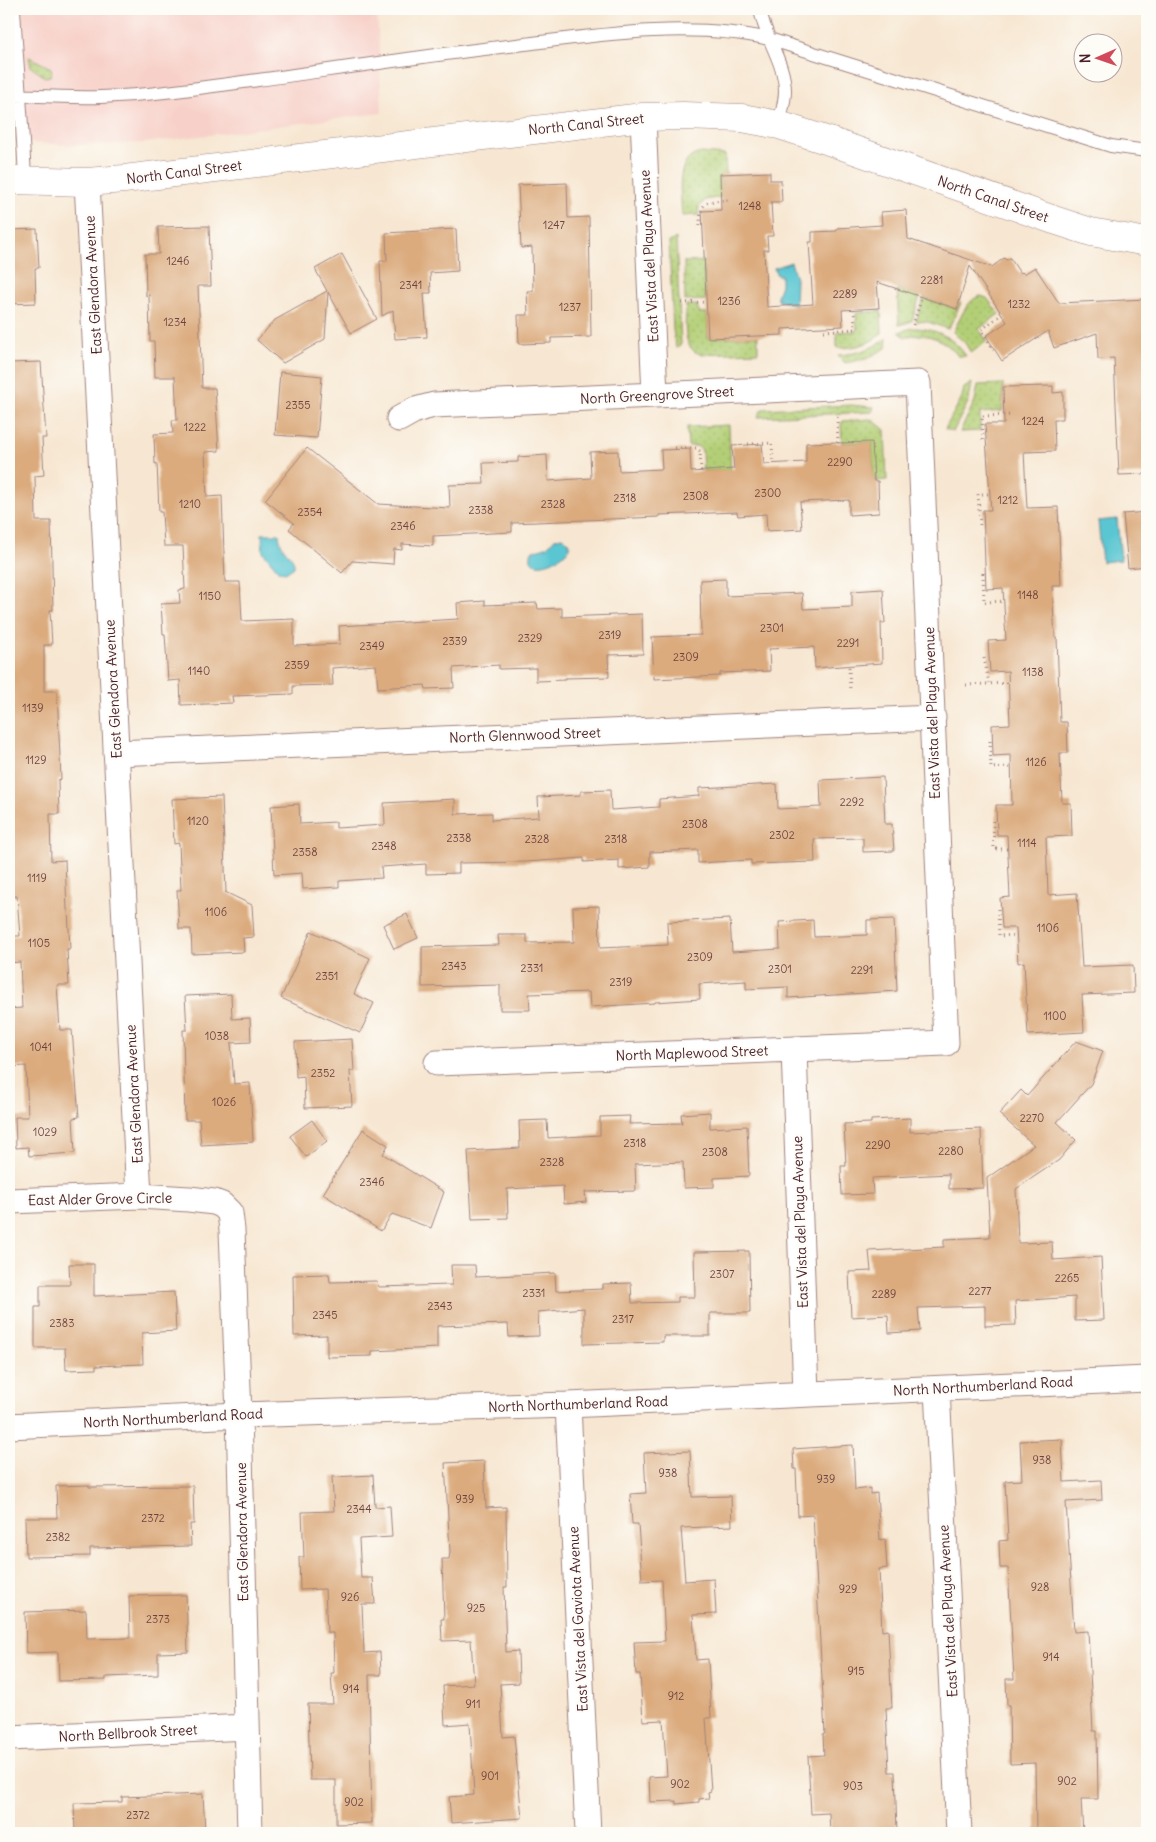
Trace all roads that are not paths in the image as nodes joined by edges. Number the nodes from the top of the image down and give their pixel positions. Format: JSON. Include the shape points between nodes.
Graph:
{"nodes":[{"id":1,"x":14,"y":9,"type":"edge"},
{"id":2,"x":760,"y":9,"type":"edge"},
{"id":3,"x":769,"y":38,"type":"junction"},
{"id":4,"x":14,"y":95,"type":"edge"},
{"id":5,"x":643,"y":118,"type":"junction"},
{"id":6,"x":779,"y":126,"type":"junction"},
{"id":7,"x":1147,"y":151,"type":"edge"},
{"id":8,"x":17,"y":181,"type":"edge"},
{"id":9,"x":87,"y":182,"type":"junction"},
{"id":10,"x":1147,"y":242,"type":"edge"},
{"id":11,"x":918,"y":383,"type":"joint"},
{"id":12,"x":655,"y":395,"type":"junction"},
{"id":13,"x":399,"y":419,"type":"dead end"},
{"id":14,"x":933,"y":718,"type":"junction"},
{"id":15,"x":116,"y":753,"type":"junction"},
{"id":16,"x":946,"y":1043,"type":"joint"},
{"id":17,"x":794,"y":1049,"type":"junction"},
{"id":18,"x":437,"y":1063,"type":"dead end"},
{"id":19,"x":139,"y":1196,"type":"junction"},
{"id":20,"x":9,"y":1201,"type":"edge"},
{"id":21,"x":232,"y":1230,"type":"joint"},
{"id":22,"x":1147,"y":1379,"type":"edge"},
{"id":23,"x":938,"y":1389,"type":"junction"},
{"id":24,"x":806,"y":1394,"type":"junction"},
{"id":25,"x":568,"y":1405,"type":"junction"},
{"id":26,"x":239,"y":1415,"type":"junction"},
{"id":27,"x":9,"y":1426,"type":"edge"},
{"id":28,"x":247,"y":1727,"type":"junction"},
{"id":29,"x":9,"y":1738,"type":"edge"},
{"id":30,"x":250,"y":1833,"type":"edge"},
{"id":31,"x":588,"y":1833,"type":"edge"},
{"id":32,"x":959,"y":1833,"type":"edge"}],
"edges":[{"from":1,"to":4,"type":"lane"},
{"from":2,"to":3,"type":"lane"},
{"from":3,"to":4,"type":"lane","via":[[721,30],[614,34],[156,93],[100,97]]},
{"from":3,"to":6,"type":"lane","via":[[785,88]]},
{"from":3,"to":7,"type":"lane","via":[[1111,146]]},
{"from":4,"to":8,"type":"lane","via":[[22,115]]},
{"from":5,"to":6,"type":"street","name":"North Canal Street","via":[[742,118]]},
{"from":5,"to":9,"type":"street","name":"North Canal Street"},
{"from":5,"to":12,"type":"street","name":"East Vista del Playa Avenue"},
{"from":6,"to":10,"type":"street","name":"North Canal Street","via":[[1091,232]]},
{"from":8,"to":9,"type":"street","name":"North Canal Street"},
{"from":9,"to":15,"type":"street","name":"East Glendora Avenue"},
{"from":11,"to":12,"type":"street","name":"North Greengrove Street"},
{"from":11,"to":14,"type":"street","name":"East Vista del Playa Avenue"},
{"from":12,"to":13,"type":"street","name":"North Greengrove Street","via":[[434,406],[415,410]]},
{"from":14,"to":15,"type":"street","name":"North Glennwood Street"},
{"from":14,"to":16,"type":"street","name":"East Vista del Playa Avenue"},
{"from":15,"to":19,"type":"street","name":"East Glendora Avenue"},
{"from":16,"to":17,"type":"street","name":"North Maplewood Street"},
{"from":17,"to":18,"type":"street","name":"North Maplewood Street"},
{"from":17,"to":24,"type":"street","name":"East Vista del Playa Avenue"},
{"from":19,"to":20,"type":"street","name":"East Alder Grove Circle"},
{"from":19,"to":21,"type":"street","name":"East Alder Grove Circle","via":[[218,1203],[230,1214]]},
{"from":21,"to":26,"type":"street","name":"East Glendora Avenue"},
{"from":22,"to":23,"type":"street","name":"North Northumberland Road"},
{"from":23,"to":24,"type":"street","name":"North Northumberland Road"},
{"from":23,"to":32,"type":"street","name":"East Vista del Playa Avenue"},
{"from":24,"to":25,"type":"street","name":"North Northumberland Road"},
{"from":25,"to":26,"type":"street","name":"North Northumberland Road"},
{"from":25,"to":31,"type":"street","name":"East Vista del Gaviota Avenue"},
{"from":26,"to":27,"type":"street","name":"North Northumberland Road"},
{"from":26,"to":28,"type":"street","name":"East Glendora Avenue"},
{"from":28,"to":29,"type":"street","name":"North Bellbrook Street"},
{"from":28,"to":30,"type":"street","name":"East Glendora Avenue"}]}
